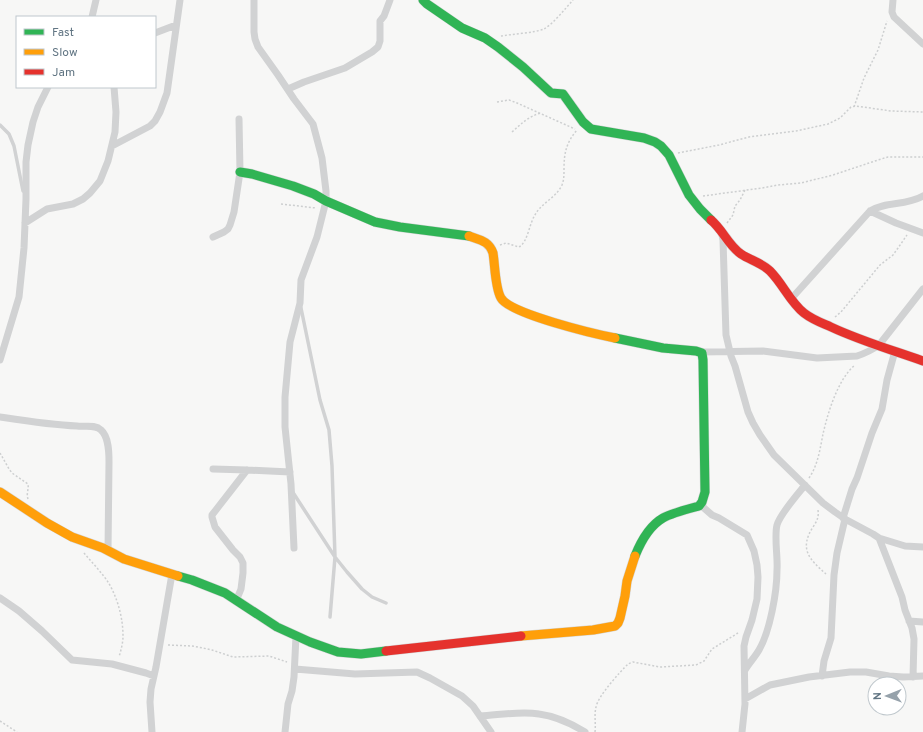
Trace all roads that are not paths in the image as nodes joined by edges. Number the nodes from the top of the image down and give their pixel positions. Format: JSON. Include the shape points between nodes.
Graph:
{"nodes":[{"id":1,"x":96,"y":0,"type":"edge"},
{"id":2,"x":180,"y":0,"type":"edge"},
{"id":3,"x":390,"y":0,"type":"edge"},
{"id":4,"x":423,"y":0,"type":"edge"},
{"id":5,"x":893,"y":0,"type":"edge"},
{"id":6,"x":257,"y":1,"type":"edge"},
{"id":7,"x":92,"y":16,"type":"edge"},
{"id":8,"x":176,"y":26,"type":"junction"},
{"id":9,"x":156,"y":33,"type":"edge"},
{"id":10,"x":923,"y":44,"type":"edge"},
{"id":11,"x":48,"y":88,"type":"edge"},
{"id":12,"x":114,"y":88,"type":"edge"},
{"id":13,"x":288,"y":89,"type":"junction"},
{"id":14,"x":239,"y":119,"type":"dead end"},
{"id":15,"x":0,"y":126,"type":"edge"},
{"id":16,"x":112,"y":146,"type":"junction"},
{"id":17,"x":240,"y":172,"type":"junction"},
{"id":18,"x":923,"y":196,"type":"edge"},
{"id":19,"x":26,"y":200,"type":"junction"},
{"id":20,"x":325,"y":205,"type":"junction"},
{"id":21,"x":870,"y":212,"type":"junction"},
{"id":22,"x":25,"y":223,"type":"junction"},
{"id":23,"x":721,"y":231,"type":"junction"},
{"id":24,"x":923,"y":233,"type":"edge"},
{"id":25,"x":213,"y":237,"type":"dead end"},
{"id":26,"x":923,"y":289,"type":"edge"},
{"id":27,"x":791,"y":299,"type":"junction"},
{"id":28,"x":300,"y":303,"type":"junction"},
{"id":29,"x":879,"y":345,"type":"junction"},
{"id":30,"x":895,"y":351,"type":"junction"},
{"id":31,"x":701,"y":352,"type":"junction"},
{"id":32,"x":730,"y":352,"type":"junction"},
{"id":33,"x":0,"y":360,"type":"edge"},
{"id":34,"x":923,"y":361,"type":"edge"},
{"id":35,"x":0,"y":417,"type":"edge"},
{"id":36,"x":213,"y":469,"type":"dead end"},
{"id":37,"x":247,"y":470,"type":"junction"},
{"id":38,"x":290,"y":472,"type":"junction"},
{"id":39,"x":805,"y":485,"type":"junction"},
{"id":40,"x":292,"y":490,"type":"junction"},
{"id":41,"x":0,"y":492,"type":"edge"},
{"id":42,"x":702,"y":504,"type":"junction"},
{"id":43,"x":844,"y":518,"type":"junction"},
{"id":44,"x":879,"y":538,"type":"junction"},
{"id":45,"x":923,"y":547,"type":"edge"},
{"id":46,"x":294,"y":548,"type":"dead end"},
{"id":47,"x":108,"y":551,"type":"junction"},
{"id":48,"x":335,"y":557,"type":"junction"},
{"id":49,"x":172,"y":574,"type":"junction"},
{"id":50,"x":0,"y":598,"type":"edge"},
{"id":51,"x":236,"y":601,"type":"junction"},
{"id":52,"x":386,"y":604,"type":"dead end"},
{"id":53,"x":330,"y":617,"type":"dead end"},
{"id":54,"x":909,"y":621,"type":"junction"},
{"id":55,"x":923,"y":622,"type":"edge"},
{"id":56,"x":296,"y":636,"type":"junction"},
{"id":57,"x":295,"y":667,"type":"junction"},
{"id":58,"x":745,"y":670,"type":"junction"},
{"id":59,"x":154,"y":676,"type":"junction"},
{"id":60,"x":822,"y":676,"type":"junction"},
{"id":61,"x":923,"y":676,"type":"edge"},
{"id":62,"x":913,"y":677,"type":"junction"},
{"id":63,"x":745,"y":699,"type":"junction"},
{"id":64,"x":480,"y":716,"type":"junction"},
{"id":65,"x":152,"y":732,"type":"edge"},
{"id":66,"x":285,"y":732,"type":"edge"},
{"id":67,"x":491,"y":732,"type":"edge"},
{"id":68,"x":585,"y":732,"type":"edge"},
{"id":69,"x":742,"y":732,"type":"edge"}],
"edges":[{"from":1,"to":7,"type":"street"},
{"from":2,"to":8,"type":"street"},
{"from":3,"to":13,"type":"street","via":[[380,21],[378,47],[345,68]]},
{"from":4,"to":23,"type":"street","via":[[462,28],[498,47],[551,93],[563,94],[580,126],[586,125],[593,130],[644,138],[658,144],[668,154],[689,195]]},
{"from":5,"to":10,"type":"street","via":[[894,17]]},
{"from":6,"to":13,"type":"street","via":[[255,39]]},
{"from":8,"to":9,"type":"street"},
{"from":8,"to":16,"type":"street","via":[[167,93],[160,112],[150,126]]},
{"from":11,"to":19,"type":"street","via":[[38,107],[28,145]]},
{"from":12,"to":16,"type":"street","via":[[116,122]]},
{"from":13,"to":20,"type":"street","via":[[313,124],[322,158]]},
{"from":14,"to":17,"type":"street"},
{"from":15,"to":19,"type":"lane","via":[[9,134],[14,146]]},
{"from":16,"to":22,"type":"street","via":[[104,173],[88,196],[73,204],[48,209]]},
{"from":17,"to":20,"type":"street","via":[[314,194]]},
{"from":17,"to":25,"type":"street","via":[[230,225],[224,232]]},
{"from":18,"to":21,"type":"street","via":[[911,202],[875,208]]},
{"from":19,"to":22,"type":"street"},
{"from":20,"to":28,"type":"street","via":[[317,237],[301,280]]},
{"from":20,"to":31,"type":"street","via":[[400,228],[468,236],[488,244],[493,253],[500,295],[510,306],[532,315],[611,337],[663,348]]},
{"from":21,"to":24,"type":"street"},
{"from":21,"to":27,"type":"street"},
{"from":22,"to":33,"type":"street","via":[[19,297]]},
{"from":23,"to":27,"type":"street","via":[[737,252],[769,270]]},
{"from":23,"to":32,"type":"street","via":[[726,328]]},
{"from":26,"to":29,"type":"street"},
{"from":27,"to":29,"type":"street","via":[[815,320]]},
{"from":28,"to":38,"type":"street","via":[[290,342],[285,397]]},
{"from":28,"to":48,"type":"lane","via":[[320,400],[329,430]]},
{"from":29,"to":30,"type":"street"},
{"from":29,"to":32,"type":"street","via":[[870,352],[857,356],[826,358],[763,351]]},
{"from":30,"to":34,"type":"street"},
{"from":30,"to":43,"type":"street","via":[[882,409]]},
{"from":31,"to":32,"type":"street"},
{"from":31,"to":42,"type":"street","via":[[704,492]]},
{"from":32,"to":39,"type":"street","via":[[753,423],[774,455]]},
{"from":35,"to":47,"type":"street","via":[[27,422],[93,426],[101,430],[108,449],[109,462]]},
{"from":36,"to":37,"type":"street"},
{"from":37,"to":38,"type":"street"},
{"from":37,"to":51,"type":"street","via":[[212,515],[215,527],[243,563],[241,589]]},
{"from":38,"to":40,"type":"street"},
{"from":39,"to":43,"type":"street","via":[[823,503]]},
{"from":39,"to":58,"type":"street","via":[[777,525],[777,583],[769,624],[763,642]]},
{"from":40,"to":46,"type":"street"},
{"from":40,"to":48,"type":"lane"},
{"from":41,"to":47,"type":"street","via":[[72,537]]},
{"from":42,"to":56,"type":"street","via":[[664,517],[648,531],[633,560],[620,618],[615,626],[355,654],[338,652]]},
{"from":42,"to":58,"type":"street","via":[[712,516],[747,535],[757,565],[757,599],[745,642]]},
{"from":43,"to":44,"type":"street"},
{"from":43,"to":60,"type":"street","via":[[834,575],[830,642]]},
{"from":44,"to":45,"type":"street","via":[[905,546]]},
{"from":44,"to":54,"type":"street"},
{"from":47,"to":49,"type":"street","via":[[134,563]]},
{"from":48,"to":52,"type":"lane","via":[[362,589]]},
{"from":48,"to":53,"type":"lane"},
{"from":49,"to":51,"type":"street","via":[[225,593]]},
{"from":49,"to":59,"type":"street"},
{"from":50,"to":59,"type":"street","via":[[19,611],[72,660],[118,666]]},
{"from":51,"to":56,"type":"street"},
{"from":54,"to":55,"type":"street"},
{"from":54,"to":62,"type":"street","via":[[914,639]]},
{"from":56,"to":57,"type":"street"},
{"from":57,"to":64,"type":"street","via":[[355,674],[417,672],[462,696]]},
{"from":57,"to":66,"type":"street"},
{"from":58,"to":63,"type":"street"},
{"from":59,"to":65,"type":"street","via":[[150,698]]},
{"from":60,"to":62,"type":"street","via":[[860,671]]},
{"from":60,"to":63,"type":"street","via":[[770,685]]},
{"from":61,"to":62,"type":"street"},
{"from":63,"to":69,"type":"street"},
{"from":64,"to":67,"type":"street"},
{"from":64,"to":68,"type":"street","via":[[538,714],[565,722]]}]}
